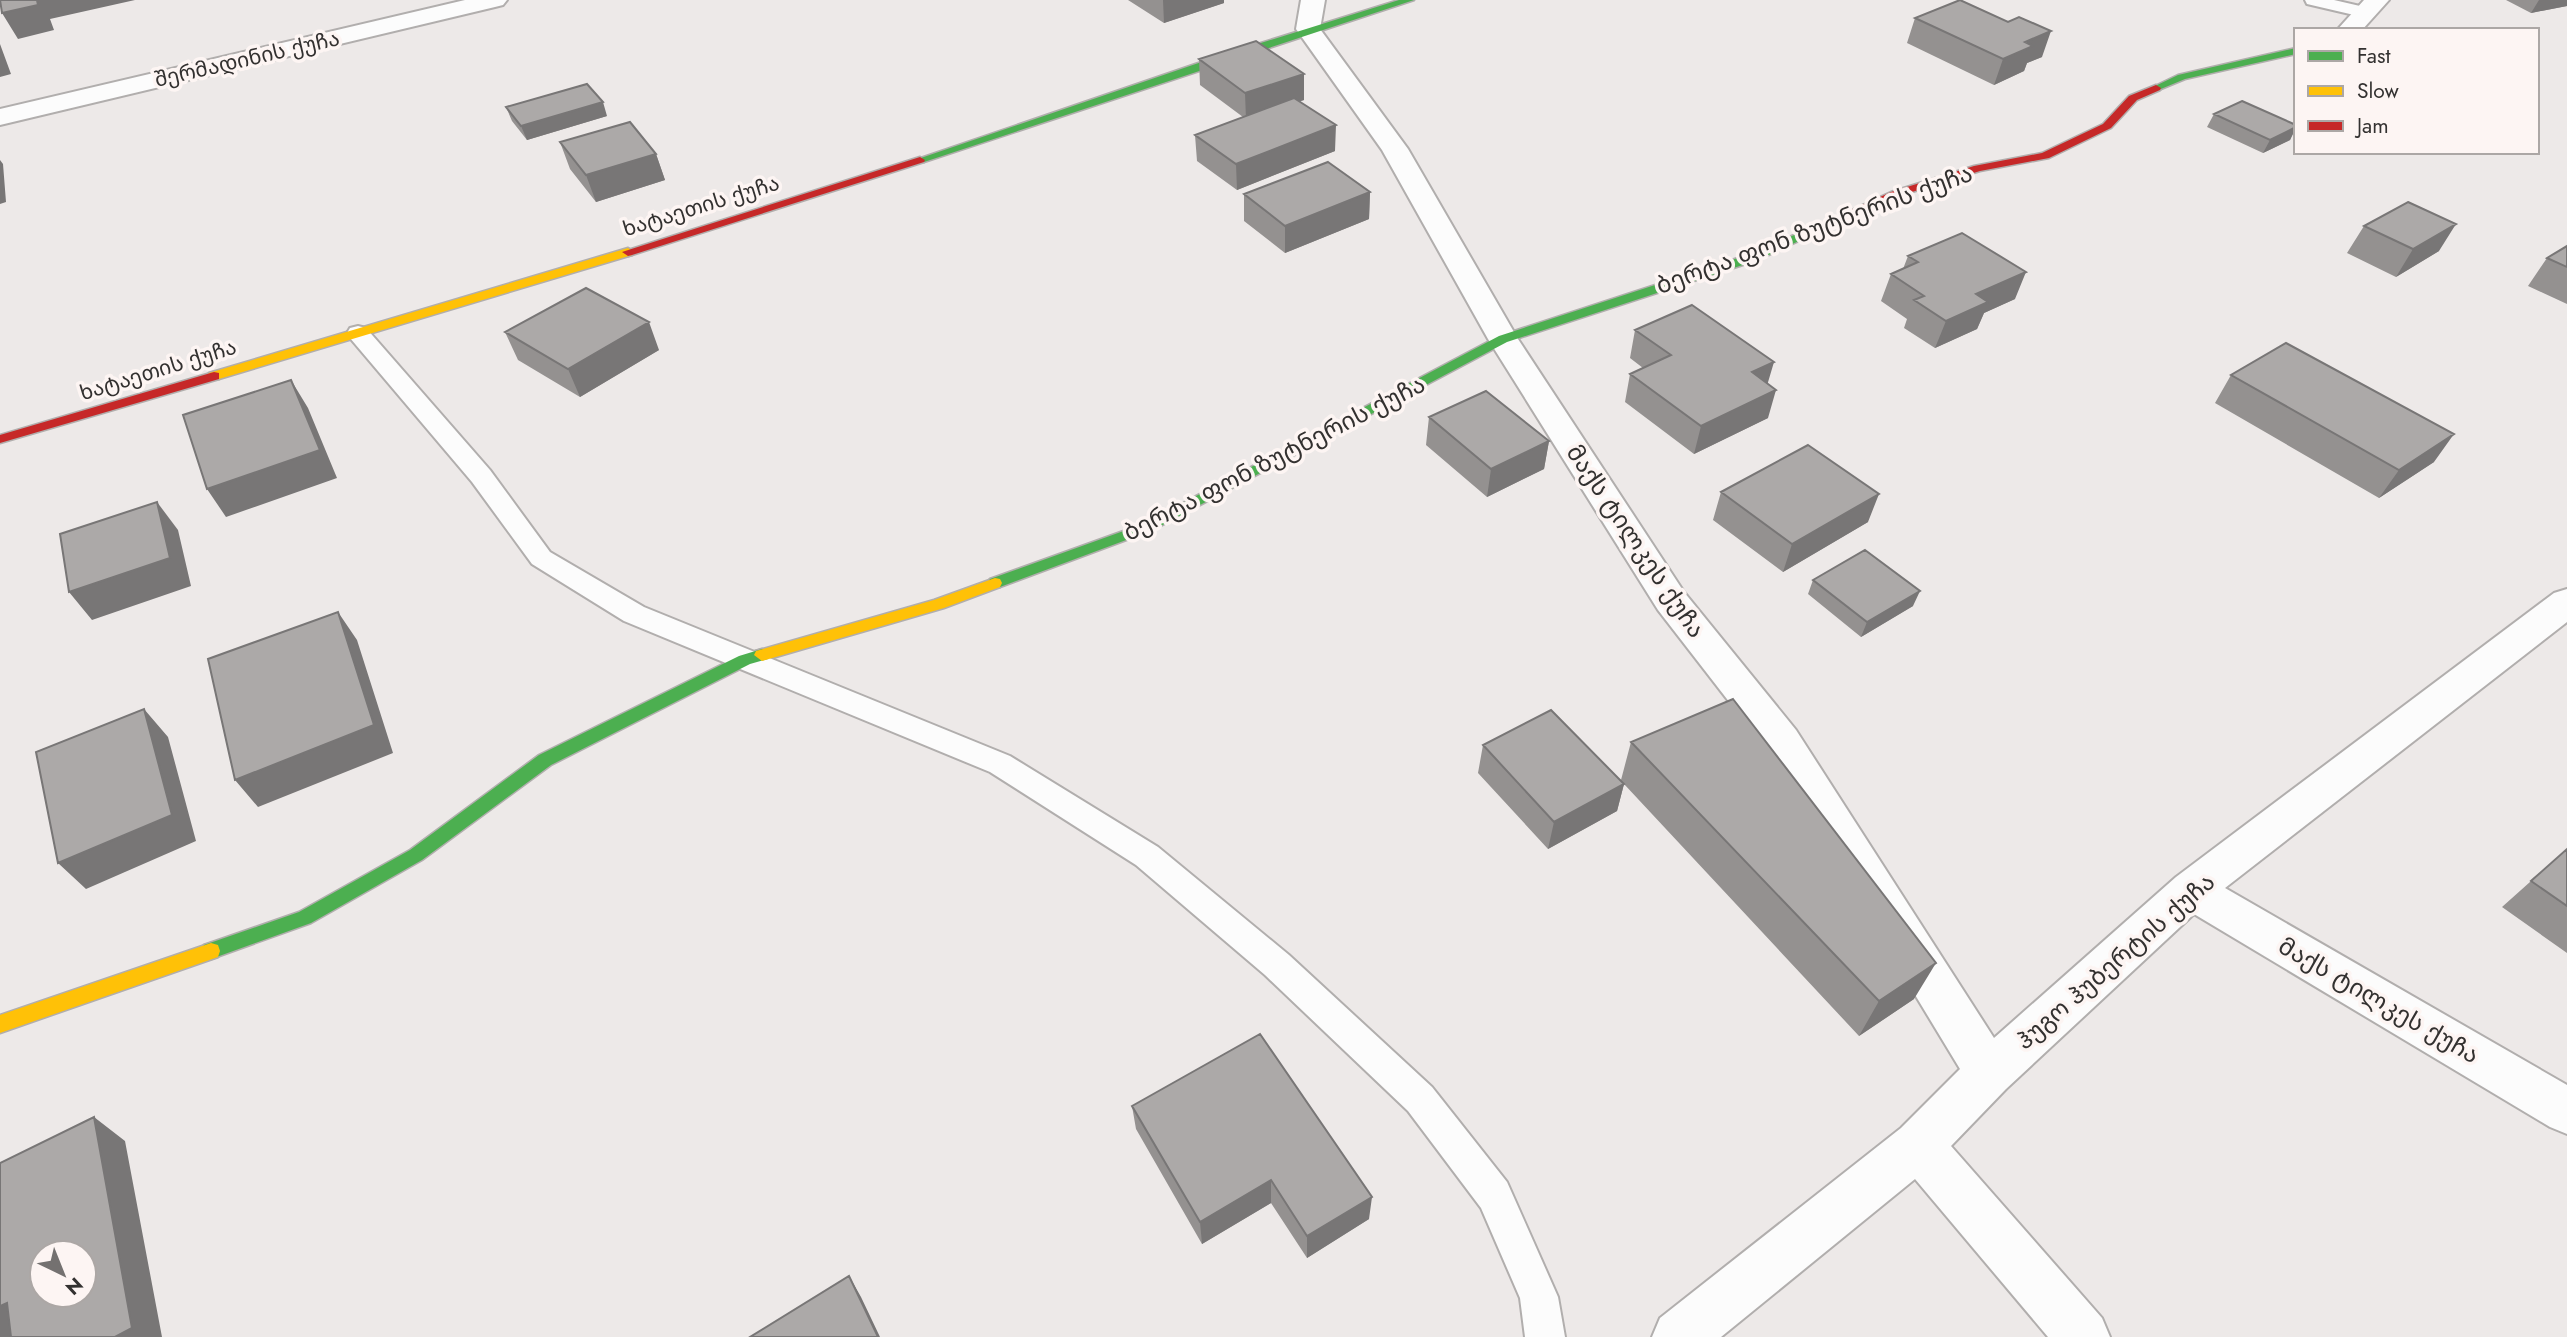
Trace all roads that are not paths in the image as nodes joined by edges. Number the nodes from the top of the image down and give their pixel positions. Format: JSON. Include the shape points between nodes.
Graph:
{"nodes":[{"id":1,"x":495,"y":0,"type":"edge"},
{"id":2,"x":1313,"y":0,"type":"edge"},
{"id":3,"x":1409,"y":0,"type":"edge"},
{"id":4,"x":2313,"y":0,"type":"edge"},
{"id":5,"x":2372,"y":6,"type":"edge"},
{"id":6,"x":2350,"y":28,"type":"edge"},
{"id":7,"x":1308,"y":29,"type":"junction"},
{"id":8,"x":2294,"y":51,"type":"edge"},
{"id":9,"x":0,"y":117,"type":"edge"},
{"id":10,"x":358,"y":333,"type":"junction"},
{"id":11,"x":1503,"y":339,"type":"junction"},
{"id":12,"x":0,"y":439,"type":"edge"},
{"id":13,"x":2567,"y":603,"type":"edge"},
{"id":14,"x":745,"y":660,"type":"junction"},
{"id":15,"x":2191,"y":890,"type":"junction"},
{"id":16,"x":0,"y":1024,"type":"edge"},
{"id":17,"x":1989,"y":1073,"type":"junction"},
{"id":18,"x":2567,"y":1111,"type":"edge"},
{"id":19,"x":1918,"y":1145,"type":"junction"},
{"id":20,"x":1545,"y":1337,"type":"edge"},
{"id":21,"x":1679,"y":1337,"type":"edge"},
{"id":22,"x":2083,"y":1337,"type":"edge"}],
"edges":[{"from":1,"to":9,"type":"street","name":"შერმადინის ქუჩა"},
{"from":2,"to":7,"type":"street"},
{"from":3,"to":7,"type":"street","name":"ხატაეთის ქუჩა"},
{"from":4,"to":5,"type":"lane"},
{"from":5,"to":6,"type":"street"},
{"from":7,"to":10,"type":"street","name":"ხატაეთის ქუჩა","via":[[914,162]]},
{"from":7,"to":11,"type":"street","name":"მაქს ტილკეს ქუჩა","via":[[1395,149]]},
{"from":8,"to":11,"type":"street","name":"ბერტა ფონ ზუტნერის ქუჩა","via":[[2182,77],[2133,98],[2107,126],[2045,156],[1978,167],[1895,194],[1754,257]]},
{"from":10,"to":12,"type":"street","name":"ხატაეთის ქუჩა"},
{"from":10,"to":14,"type":"lane","via":[[481,476],[541,558],[634,614]]},
{"from":11,"to":14,"type":"street","name":"ბერტა ფონ ზუტნერის ქუჩა","via":[[1148,527],[939,604]]},
{"from":11,"to":17,"type":"street","name":"მაქს ტილკეს ქუჩა","via":[[1671,601],[1782,741]]},
{"from":13,"to":15,"type":"street","name":"ჰუგო ჰუბერტის ქუჩა"},
{"from":14,"to":16,"type":"street","name":"ბერტა ფონ ზუტნერის ქუჩა","via":[[545,760],[416,855],[304,918]]},
{"from":14,"to":20,"type":"lane","via":[[1000,764],[1147,856],[1277,964],[1420,1099],[1494,1195],[1539,1297]]},
{"from":15,"to":17,"type":"street","name":"ჰუგო ჰუბერტის ქუჩა"},
{"from":15,"to":18,"type":"street","name":"მაქს ტილკეს ქუჩა"},
{"from":17,"to":19,"type":"street","name":"ჰუგო ჰუბერტის ქუჩა"},
{"from":19,"to":21,"type":"street","name":"ჰუგო ჰუბერტის ქუჩა"},
{"from":19,"to":22,"type":"street"}]}
